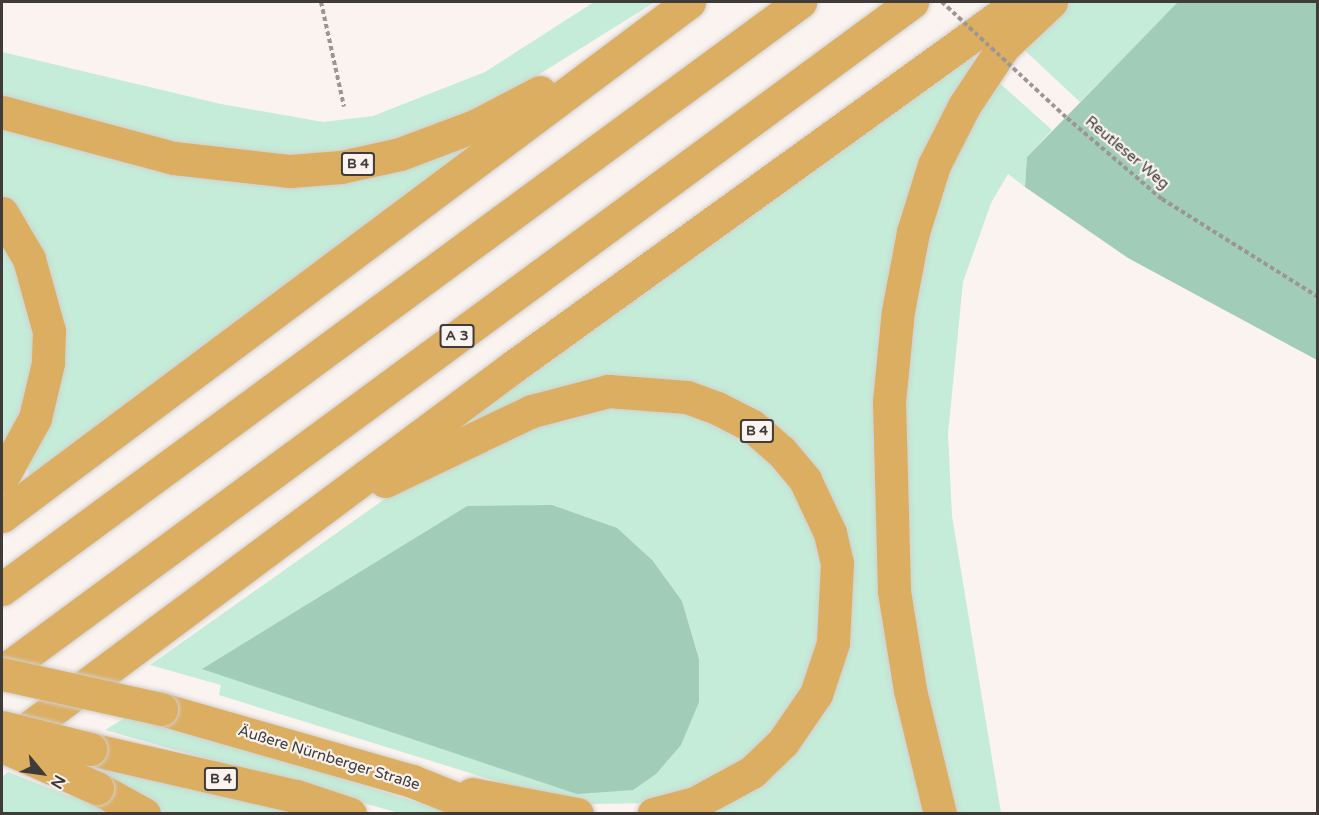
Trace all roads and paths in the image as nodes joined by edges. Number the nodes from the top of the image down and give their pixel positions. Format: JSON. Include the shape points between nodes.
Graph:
{"nodes":[{"id":1,"x":321,"y":2,"type":"edge"},
{"id":2,"x":800,"y":2,"type":"edge"},
{"id":3,"x":912,"y":2,"type":"edge"},
{"id":4,"x":942,"y":2,"type":"edge"},
{"id":5,"x":1019,"y":2,"type":"edge"},
{"id":6,"x":1051,"y":2,"type":"edge"},
{"id":7,"x":686,"y":4,"type":"edge"},
{"id":8,"x":344,"y":106,"type":"dead end"},
{"id":9,"x":2,"y":112,"type":"edge"},
{"id":10,"x":2,"y":213,"type":"edge"},
{"id":11,"x":1317,"y":297,"type":"edge"},
{"id":12,"x":2,"y":478,"type":"edge"},
{"id":13,"x":2,"y":516,"type":"edge"},
{"id":14,"x":293,"y":528,"type":"junction"},
{"id":15,"x":2,"y":589,"type":"edge"},
{"id":16,"x":2,"y":673,"type":"edge"},
{"id":17,"x":2,"y":727,"type":"edge"},
{"id":18,"x":2,"y":747,"type":"edge"},
{"id":19,"x":412,"y":781,"type":"junction"},
{"id":20,"x":144,"y":813,"type":"edge"},
{"id":21,"x":350,"y":813,"type":"edge"},
{"id":22,"x":495,"y":813,"type":"edge"},
{"id":23,"x":577,"y":813,"type":"edge"},
{"id":24,"x":653,"y":813,"type":"edge"},
{"id":25,"x":940,"y":813,"type":"edge"}],
"edges":[{"from":1,"to":8,"type":"path"},
{"from":2,"to":15,"type":"highway"},
{"from":3,"to":16,"type":"highway","number":"A 3"},
{"from":4,"to":11,"type":"path","name":"Reutleser Weg","bridge":true,"via":[[1067,118],[1162,199]]},
{"from":5,"to":14,"type":"highway","via":[[823,140]]},
{"from":6,"to":25,"type":"highway","via":[[1003,47],[964,106],[934,165],[913,232],[898,311],[888,402],[894,591],[910,690]]},
{"from":7,"to":9,"type":"highway","number":"B 4","via":[[526,101],[477,125],[400,154],[341,167],[258,170],[174,158]]},
{"from":7,"to":13,"type":"highway"},
{"from":10,"to":12,"type":"highway","via":[[29,259],[49,331],[48,363],[35,418]]},
{"from":14,"to":18,"type":"highway"},
{"from":14,"to":24,"type":"highway","number":"B 4","via":[[489,428],[608,391],[675,395],[717,408],[752,426],[781,451],[805,480],[830,533],[838,588],[833,644],[819,687],[803,716],[764,761],[722,792]]},
{"from":16,"to":19,"type":"highway","name":"Äußere Nürnberger Straße","bridge":true,"via":[[160,709]]},
{"from":17,"to":21,"type":"highway","number":"B 4","bridge":true,"via":[[296,796]]},
{"from":18,"to":20,"type":"highway","bridge":true},
{"from":19,"to":22,"type":"highway","name":"Äußere Nürnberger Straße"},
{"from":19,"to":23,"type":"highway"}]}
